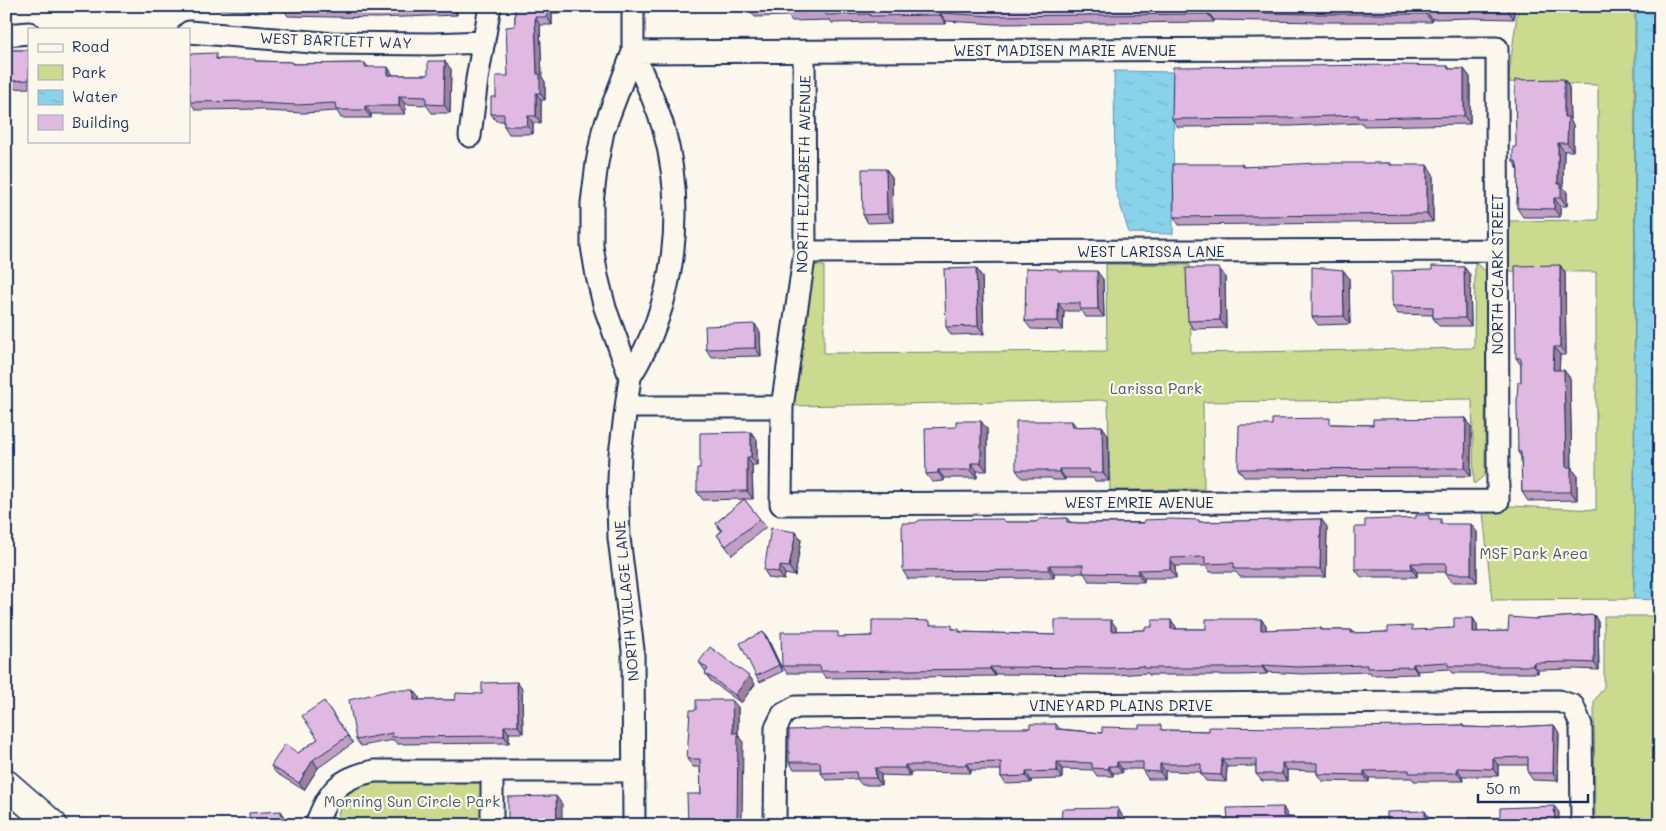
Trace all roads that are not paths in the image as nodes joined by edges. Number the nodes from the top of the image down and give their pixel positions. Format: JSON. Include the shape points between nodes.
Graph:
{"nodes":[{"id":1,"x":490,"y":6,"type":"edge"},
{"id":2,"x":633,"y":6,"type":"edge"},
{"id":3,"x":190,"y":32,"type":"edge"},
{"id":4,"x":28,"y":33,"type":"edge"},
{"id":5,"x":6,"y":35,"type":"edge"},
{"id":6,"x":484,"y":42,"type":"junction"},
{"id":7,"x":1497,"y":48,"type":"joint"},
{"id":8,"x":633,"y":52,"type":"junction"},
{"id":9,"x":804,"y":52,"type":"junction"},
{"id":10,"x":470,"y":136,"type":"dead end"},
{"id":11,"x":1497,"y":250,"type":"junction"},
{"id":12,"x":804,"y":252,"type":"junction"},
{"id":13,"x":630,"y":377,"type":"junction"},
{"id":14,"x":628,"y":407,"type":"junction"},
{"id":15,"x":782,"y":407,"type":"junction"},
{"id":16,"x":1498,"y":500,"type":"joint"},
{"id":17,"x":781,"y":504,"type":"joint"},
{"id":18,"x":492,"y":771,"type":"junction"},
{"id":19,"x":634,"y":771,"type":"junction"},
{"id":20,"x":6,"y":784,"type":"edge"},
{"id":21,"x":53,"y":825,"type":"edge"},
{"id":22,"x":316,"y":825,"type":"edge"},
{"id":23,"x":492,"y":825,"type":"edge"},
{"id":24,"x":634,"y":825,"type":"edge"},
{"id":25,"x":774,"y":825,"type":"edge"},
{"id":26,"x":1582,"y":825,"type":"edge"}],
"edges":[{"from":1,"to":6,"type":"street"},
{"from":2,"to":8,"type":"street","name":"NORTH VILLAGE LANE"},
{"from":3,"to":6,"type":"street","name":"WEST BARTLETT WAY","via":[[324,43]]},
{"from":4,"to":5,"type":"street"},
{"from":6,"to":10,"type":"street"},
{"from":7,"to":9,"type":"street","name":"WEST MADISEN MARIE AVENUE"},
{"from":7,"to":11,"type":"street","name":"NORTH CLARK STREET"},
{"from":8,"to":9,"type":"street","name":"WEST MADISEN MARIE AVENUE"},
{"from":8,"to":13,"type":"street","name":"NORTH VILLAGE LANE","via":[[604,131],[596,163],[592,203],[592,246],[597,276]]},
{"from":8,"to":13,"type":"street","name":"NORTH VILLAGE LANE","via":[[663,128],[674,213],[665,296],[644,356]]},
{"from":9,"to":12,"type":"street","name":"NORTH ELIZABETH AVENUE"},
{"from":11,"to":12,"type":"street","name":"WEST LARISSA LANE"},
{"from":11,"to":16,"type":"street","name":"NORTH CLARK STREET"},
{"from":12,"to":15,"type":"street","name":"NORTH ELIZABETH AVENUE"},
{"from":13,"to":14,"type":"street","name":"NORTH VILLAGE LANE"},
{"from":14,"to":15,"type":"street"},
{"from":14,"to":19,"type":"street","name":"NORTH VILLAGE LANE","via":[[620,454],[618,505],[633,650]]},
{"from":15,"to":17,"type":"street","name":"NORTH ELIZABETH AVENUE"},
{"from":16,"to":17,"type":"street","name":"WEST EMRIE AVENUE"},
{"from":18,"to":19,"type":"street"},
{"from":18,"to":22,"type":"street","via":[[374,771],[352,775],[324,804]]},
{"from":18,"to":23,"type":"street"},
{"from":19,"to":24,"type":"street","name":"NORTH VILLAGE LANE"},
{"from":20,"to":21,"type":"main road"},
{"from":25,"to":26,"type":"street","name":"VINEYARD PLAINS DRIVE","via":[[776,728],[782,714],[796,707],[1559,701],[1572,706],[1581,725]]}]}
